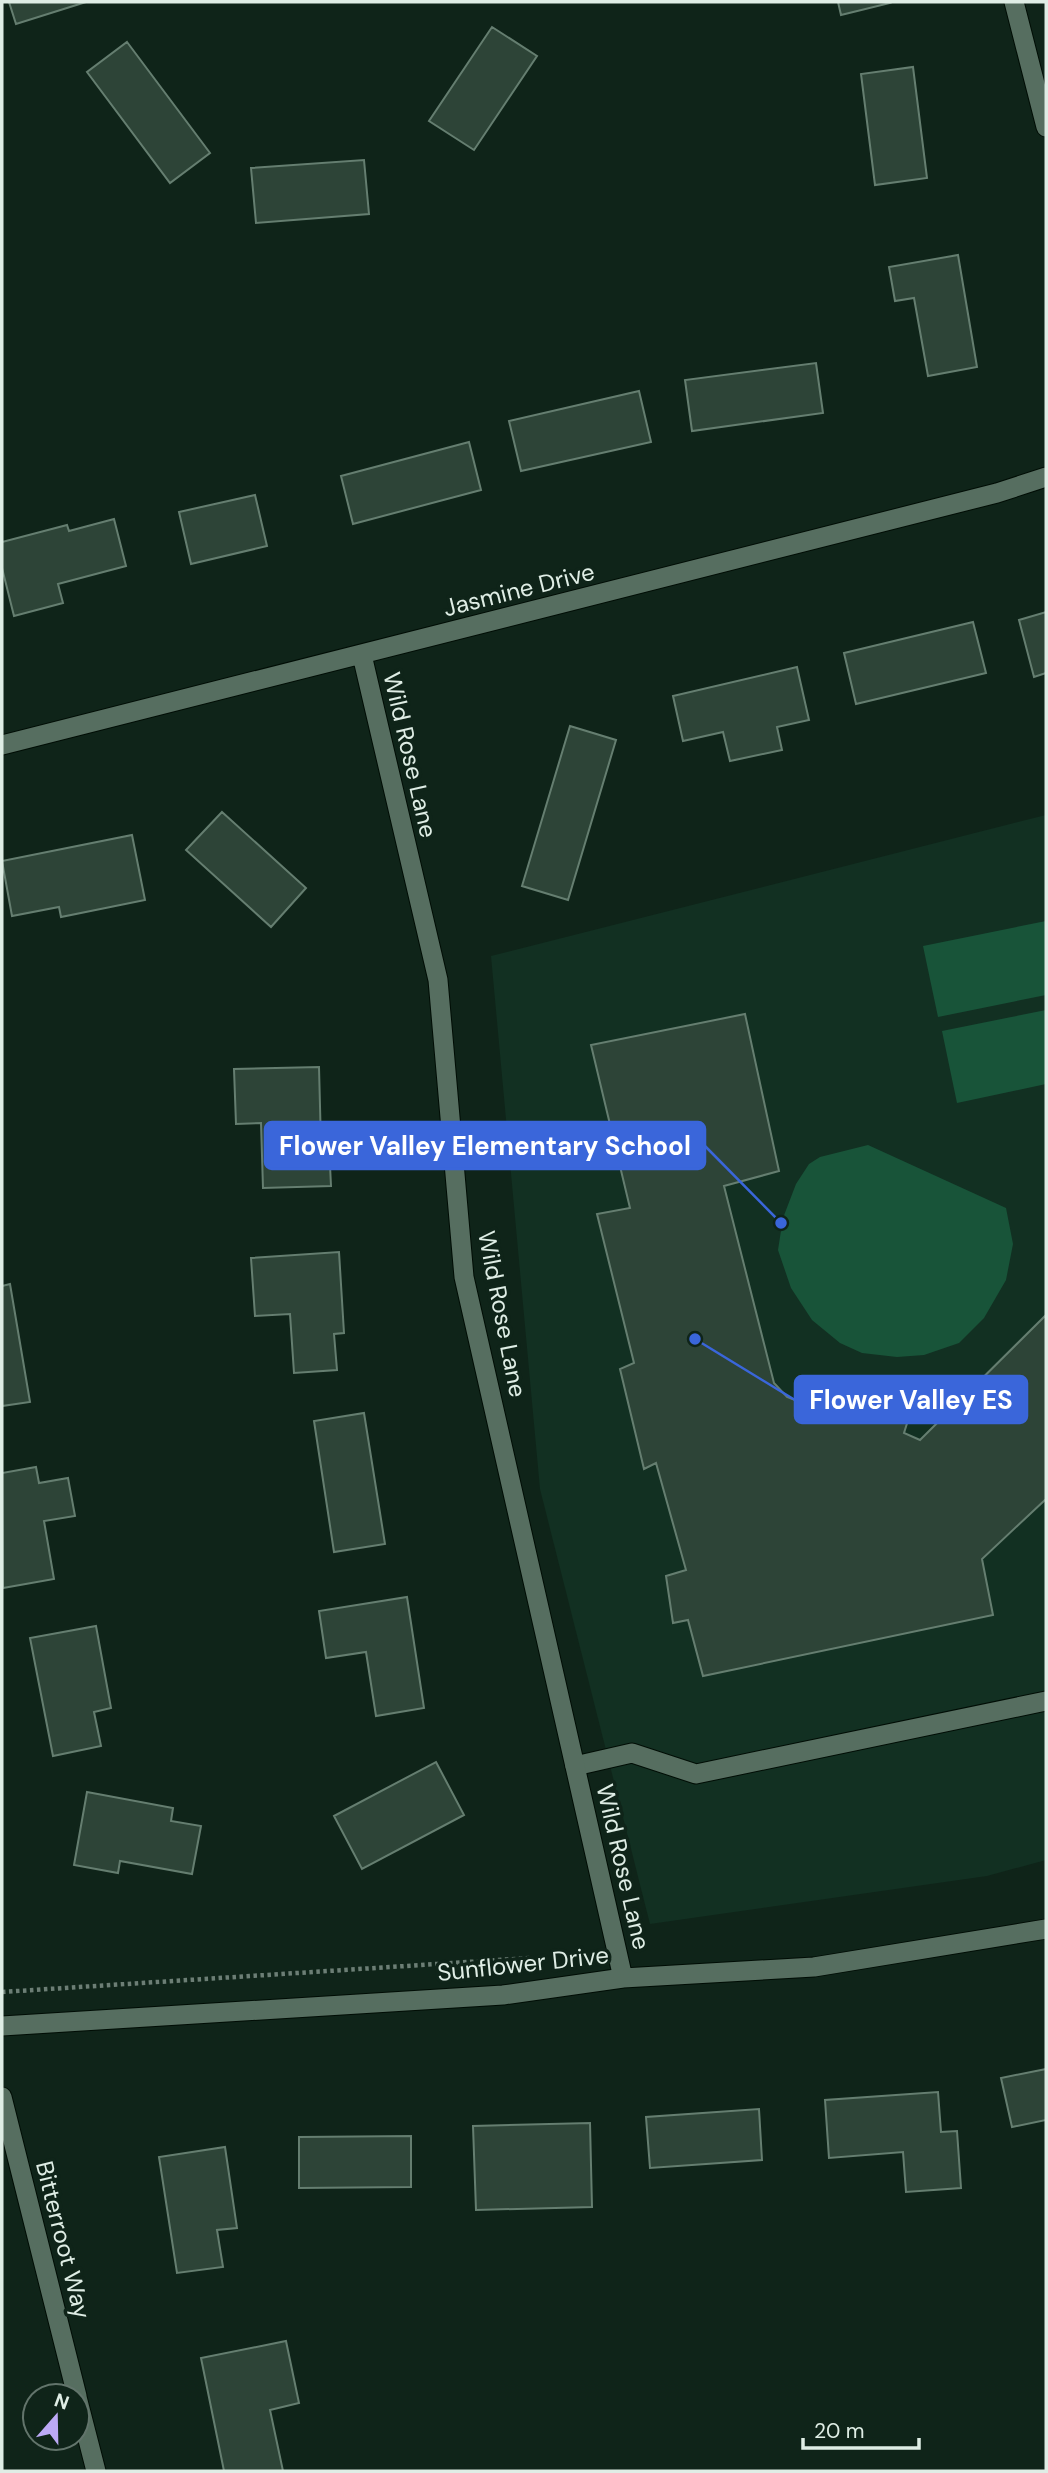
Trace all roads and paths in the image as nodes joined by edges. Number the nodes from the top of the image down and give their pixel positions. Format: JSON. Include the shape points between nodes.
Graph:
{"nodes":[{"id":1,"x":1014,"y":2,"type":"edge"},
{"id":2,"x":1046,"y":127,"type":"edge"},
{"id":3,"x":1046,"y":477,"type":"edge"},
{"id":4,"x":362,"y":655,"type":"junction"},
{"id":5,"x":2,"y":744,"type":"edge"},
{"id":6,"x":1046,"y":1701,"type":"edge"},
{"id":7,"x":575,"y":1766,"type":"junction"},
{"id":8,"x":1046,"y":1929,"type":"edge"},
{"id":9,"x":532,"y":1958,"type":"dead end"},
{"id":10,"x":623,"y":1978,"type":"junction"},
{"id":11,"x":2,"y":1992,"type":"edge"},
{"id":12,"x":2,"y":2026,"type":"edge"},
{"id":13,"x":2,"y":2097,"type":"edge"},
{"id":14,"x":73,"y":2382,"type":"edge"},
{"id":15,"x":91,"y":2451,"type":"edge"},
{"id":16,"x":96,"y":2471,"type":"edge"}],
"edges":[{"from":1,"to":2,"type":"street"},
{"from":3,"to":4,"type":"street","name":"Jasmine Drive"},
{"from":4,"to":5,"type":"street","name":"Jasmine Drive"},
{"from":4,"to":7,"type":"street","name":"Wild Rose Lane","via":[[438,980],[464,1277]]},
{"from":6,"to":7,"type":"street","via":[[696,1774],[632,1752]]},
{"from":7,"to":10,"type":"street","name":"Wild Rose Lane"},
{"from":8,"to":10,"type":"street","name":"Sunflower Drive","via":[[814,1967]]},
{"from":9,"to":11,"type":"path"},
{"from":10,"to":12,"type":"street","name":"Sunflower Drive","via":[[503,1994]]},
{"from":13,"to":14,"type":"street","name":"Bitterroot Way"},
{"from":15,"to":16,"type":"street","name":"Bitterroot Way"}]}
